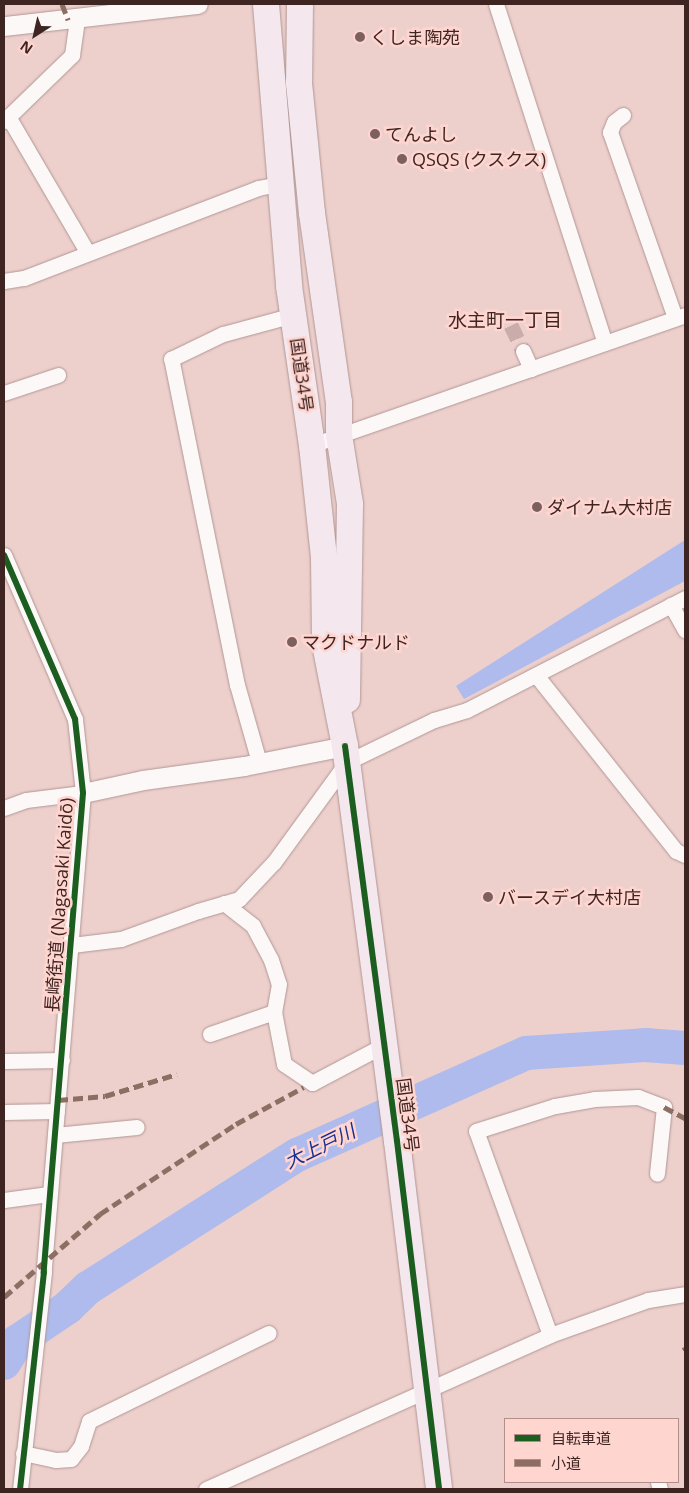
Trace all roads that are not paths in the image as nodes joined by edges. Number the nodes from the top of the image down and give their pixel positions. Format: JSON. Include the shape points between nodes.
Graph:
{"nodes":[{"id":1,"x":198,"y":4,"type":"edge"},
{"id":2,"x":266,"y":4,"type":"edge"},
{"id":3,"x":300,"y":4,"type":"edge"},
{"id":4,"x":496,"y":4,"type":"edge"},
{"id":5,"x":77,"y":19,"type":"junction"},
{"id":6,"x":4,"y":26,"type":"edge"},
{"id":7,"x":623,"y":115,"type":"dead end"},
{"id":8,"x":6,"y":119,"type":"edge"},
{"id":9,"x":280,"y":184,"type":"junction"},
{"id":10,"x":88,"y":253,"type":"junction"},
{"id":11,"x":4,"y":281,"type":"edge"},
{"id":12,"x":293,"y":315,"type":"junction"},
{"id":13,"x":680,"y":316,"type":"edge"},
{"id":14,"x":604,"y":343,"type":"junction"},
{"id":15,"x":523,"y":351,"type":"tunnel mouth"},
{"id":16,"x":531,"y":369,"type":"junction"},
{"id":17,"x":58,"y":375,"type":"dead end"},
{"id":18,"x":4,"y":393,"type":"edge"},
{"id":19,"x":340,"y":435,"type":"junction"},
{"id":20,"x":312,"y":445,"type":"junction"},
{"id":21,"x":4,"y":555,"type":"edge"},
{"id":22,"x":685,"y":598,"type":"edge"},
{"id":23,"x":671,"y":606,"type":"junction"},
{"id":24,"x":685,"y":630,"type":"edge"},
{"id":25,"x":536,"y":675,"type":"junction"},
{"id":26,"x":346,"y":754,"type":"junction"},
{"id":27,"x":259,"y":762,"type":"junction"},
{"id":28,"x":84,"y":792,"type":"junction"},
{"id":29,"x":4,"y":808,"type":"edge"},
{"id":30,"x":682,"y":852,"type":"edge"},
{"id":31,"x":224,"y":903,"type":"junction"},
{"id":32,"x":72,"y":945,"type":"junction"},
{"id":33,"x":274,"y":1012,"type":"junction"},
{"id":34,"x":210,"y":1034,"type":"dead end"},
{"id":35,"x":385,"y":1049,"type":"junction"},
{"id":36,"x":4,"y":1060,"type":"edge"},
{"id":37,"x":62,"y":1060,"type":"junction"},
{"id":38,"x":57,"y":1111,"type":"junction"},
{"id":39,"x":4,"y":1112,"type":"edge"},
{"id":40,"x":137,"y":1127,"type":"dead end"},
{"id":41,"x":55,"y":1135,"type":"junction"},
{"id":42,"x":657,"y":1174,"type":"dead end"},
{"id":43,"x":49,"y":1194,"type":"junction"},
{"id":44,"x":4,"y":1200,"type":"edge"},
{"id":45,"x":685,"y":1294,"type":"edge"},
{"id":46,"x":269,"y":1333,"type":"dead end"},
{"id":47,"x":550,"y":1335,"type":"junction"},
{"id":48,"x":426,"y":1389,"type":"junction"},
{"id":49,"x":23,"y":1453,"type":"junction"},
{"id":50,"x":20,"y":1489,"type":"edge"},
{"id":51,"x":206,"y":1489,"type":"edge"},
{"id":52,"x":438,"y":1489,"type":"edge"}],
"edges":[{"from":1,"to":5,"type":"street"},
{"from":2,"to":9,"type":"highway","name":"国道34号"},
{"from":3,"to":19,"type":"highway","name":"国道34号","via":[[299,83],[312,213],[339,402]]},
{"from":4,"to":14,"type":"street"},
{"from":5,"to":6,"type":"street"},
{"from":5,"to":8,"type":"street","via":[[72,55]]},
{"from":7,"to":13,"type":"street","via":[[614,122],[610,132]]},
{"from":8,"to":10,"type":"street"},
{"from":9,"to":10,"type":"street","via":[[258,188]]},
{"from":9,"to":12,"type":"highway","name":"国道34号"},
{"from":10,"to":11,"type":"street","via":[[24,278]]},
{"from":12,"to":20,"type":"highway","name":"国道34号"},
{"from":12,"to":27,"type":"street","via":[[223,334],[171,359],[237,685]]},
{"from":13,"to":14,"type":"street"},
{"from":14,"to":16,"type":"street"},
{"from":15,"to":16,"type":"street"},
{"from":16,"to":19,"type":"street"},
{"from":17,"to":18,"type":"street"},
{"from":19,"to":20,"type":"street"},
{"from":19,"to":26,"type":"highway","name":"国道34号","via":[[350,504]]},
{"from":20,"to":26,"type":"highway","name":"国道34号","via":[[324,558],[325,644]]},
{"from":21,"to":28,"type":"street","name":"長崎街道 (Nagasaki Kaidō)","via":[[75,718]]},
{"from":22,"to":23,"type":"street"},
{"from":23,"to":24,"type":"street"},
{"from":23,"to":25,"type":"street"},
{"from":25,"to":26,"type":"street","via":[[467,710]]},
{"from":25,"to":30,"type":"street"},
{"from":26,"to":27,"type":"street"},
{"from":26,"to":31,"type":"street","via":[[274,862],[239,899]]},
{"from":26,"to":35,"type":"highway","name":"国道34号"},
{"from":27,"to":28,"type":"street"},
{"from":28,"to":29,"type":"street","via":[[26,800]]},
{"from":28,"to":32,"type":"street","name":"長崎街道 (Nagasaki Kaidō)"},
{"from":31,"to":32,"type":"street","via":[[121,939]]},
{"from":31,"to":33,"type":"street","via":[[253,926],[272,960],[279,984]]},
{"from":32,"to":37,"type":"street","name":"長崎街道 (Nagasaki Kaidō)"},
{"from":33,"to":34,"type":"street"},
{"from":33,"to":35,"type":"street","via":[[284,1064],[308,1085]]},
{"from":35,"to":48,"type":"highway","name":"国道34号"},
{"from":36,"to":37,"type":"street"},
{"from":37,"to":38,"type":"street","name":"長崎街道 (Nagasaki Kaidō)"},
{"from":38,"to":39,"type":"street"},
{"from":38,"to":41,"type":"street","name":"長崎街道 (Nagasaki Kaidō)"},
{"from":40,"to":41,"type":"street"},
{"from":41,"to":43,"type":"street","name":"長崎街道 (Nagasaki Kaidō)"},
{"from":42,"to":47,"type":"street","via":[[664,1107],[638,1097],[594,1099],[555,1106],[476,1131]]},
{"from":43,"to":44,"type":"street"},
{"from":43,"to":49,"type":"street","name":"長崎街道 (Nagasaki Kaidō)","via":[[44,1272]]},
{"from":45,"to":47,"type":"street","via":[[648,1300]]},
{"from":46,"to":49,"type":"street","via":[[89,1421],[81,1446],[71,1459],[56,1460]]},
{"from":47,"to":48,"type":"street"},
{"from":48,"to":51,"type":"street"},
{"from":48,"to":52,"type":"highway","name":"国道34号"},
{"from":49,"to":50,"type":"street","name":"長崎街道 (Nagasaki Kaidō)"}]}
